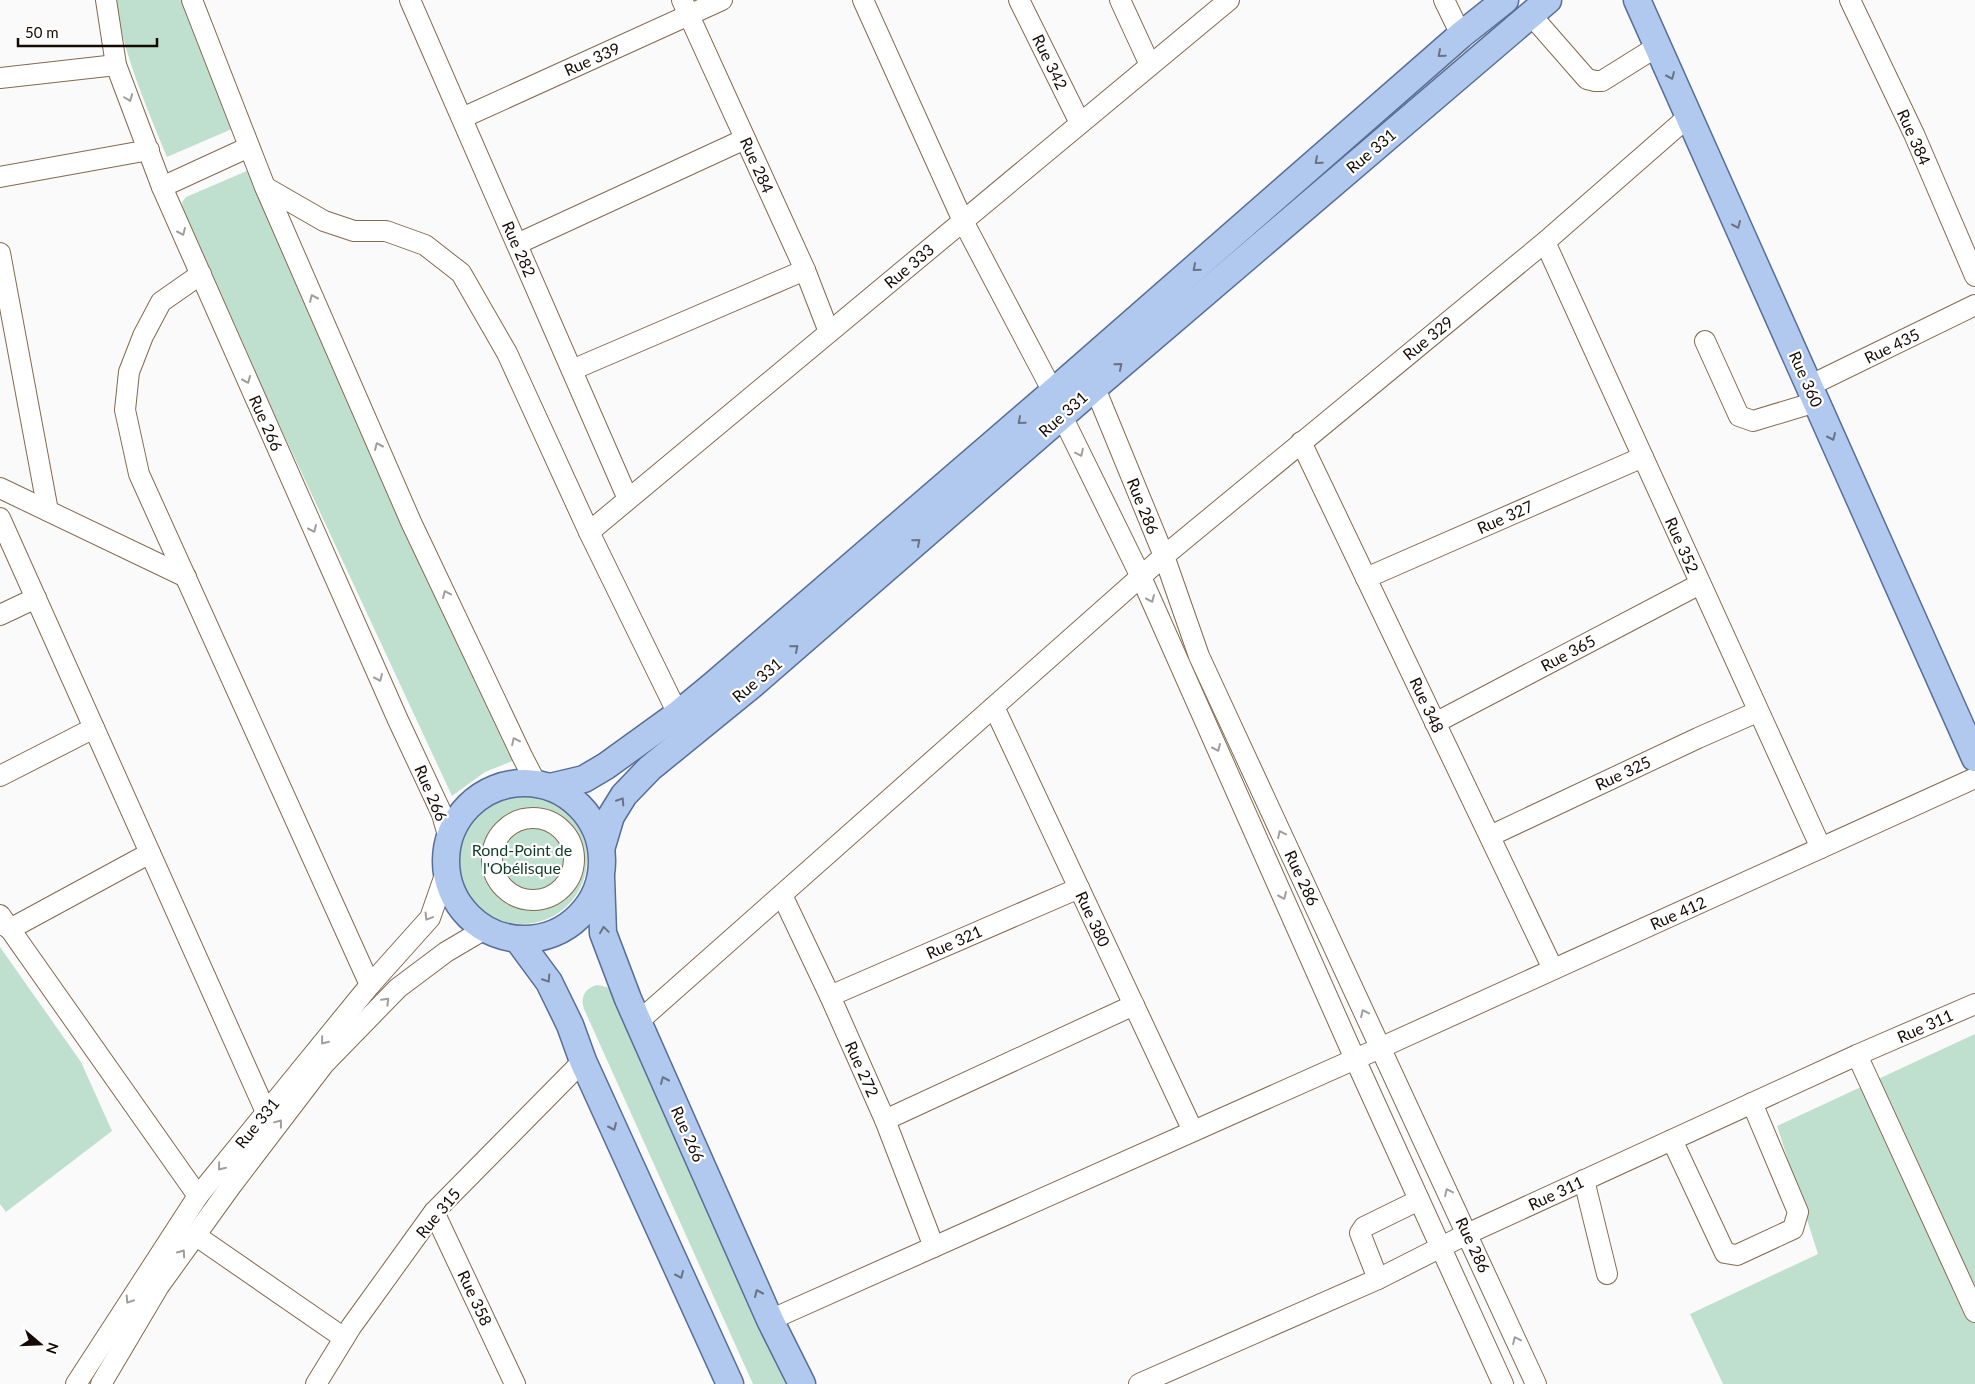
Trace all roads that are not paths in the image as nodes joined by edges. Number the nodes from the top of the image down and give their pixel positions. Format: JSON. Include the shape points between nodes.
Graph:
{"nodes":[{"id":1,"x":106,"y":0,"type":"edge"},
{"id":2,"x":192,"y":0,"type":"edge"},
{"id":3,"x":410,"y":0,"type":"edge"},
{"id":4,"x":722,"y":0,"type":"edge"},
{"id":5,"x":863,"y":0,"type":"edge"},
{"id":6,"x":1020,"y":0,"type":"edge"},
{"id":7,"x":1120,"y":0,"type":"edge"},
{"id":8,"x":1228,"y":0,"type":"edge"},
{"id":9,"x":1444,"y":0,"type":"edge"},
{"id":10,"x":1505,"y":0,"type":"edge"},
{"id":11,"x":1637,"y":0,"type":"edge"},
{"id":12,"x":1657,"y":0,"type":"edge"},
{"id":13,"x":1850,"y":0,"type":"edge"},
{"id":14,"x":686,"y":7,"type":"edge"},
{"id":15,"x":1539,"y":7,"type":"edge"},
{"id":16,"x":1462,"y":35,"type":"junction"},
{"id":17,"x":1658,"y":46,"type":"junction"},
{"id":18,"x":116,"y":65,"type":"junction"},
{"id":19,"x":1150,"y":65,"type":"junction"},
{"id":20,"x":0,"y":78,"type":"edge"},
{"id":21,"x":1689,"y":116,"type":"junction"},
{"id":22,"x":462,"y":118,"type":"junction"},
{"id":23,"x":1080,"y":123,"type":"junction"},
{"id":24,"x":746,"y":138,"type":"junction"},
{"id":25,"x":249,"y":147,"type":"junction"},
{"id":26,"x":149,"y":150,"type":"junction"},
{"id":27,"x":0,"y":177,"type":"edge"},
{"id":28,"x":162,"y":187,"type":"junction"},
{"id":29,"x":265,"y":187,"type":"junction"},
{"id":30,"x":963,"y":221,"type":"junction"},
{"id":31,"x":1544,"y":242,"type":"junction"},
{"id":32,"x":517,"y":244,"type":"junction"},
{"id":33,"x":0,"y":253,"type":"edge"},
{"id":34,"x":804,"y":270,"type":"junction"},
{"id":35,"x":201,"y":274,"type":"junction"},
{"id":36,"x":1975,"y":276,"type":"edge"},
{"id":37,"x":1975,"y":305,"type":"edge"},
{"id":38,"x":829,"y":332,"type":"junction"},
{"id":39,"x":1705,"y":341,"type":"dead end"},
{"id":40,"x":572,"y":370,"type":"junction"},
{"id":41,"x":1089,"y":376,"type":"junction"},
{"id":42,"x":1816,"y":389,"type":"junction"},
{"id":43,"x":1058,"y":404,"type":"junction"},
{"id":44,"x":1301,"y":442,"type":"junction"},
{"id":45,"x":1643,"y":457,"type":"junction"},
{"id":46,"x":0,"y":488,"type":"edge"},
{"id":47,"x":628,"y":499,"type":"junction"},
{"id":48,"x":48,"y":511,"type":"junction"},
{"id":49,"x":0,"y":518,"type":"edge"},
{"id":50,"x":589,"y":532,"type":"junction"},
{"id":51,"x":1164,"y":556,"type":"junction"},
{"id":52,"x":186,"y":577,"type":"junction"},
{"id":53,"x":1141,"y":577,"type":"junction"},
{"id":54,"x":1366,"y":578,"type":"junction"},
{"id":55,"x":1700,"y":584,"type":"junction"},
{"id":56,"x":36,"y":598,"type":"junction"},
{"id":57,"x":0,"y":615,"type":"edge"},
{"id":58,"x":994,"y":707,"type":"junction"},
{"id":59,"x":1758,"y":712,"type":"junction"},
{"id":60,"x":678,"y":714,"type":"junction"},
{"id":61,"x":1975,"y":720,"type":"edge"},
{"id":62,"x":1435,"y":723,"type":"junction"},
{"id":63,"x":94,"y":728,"type":"junction"},
{"id":64,"x":1975,"y":758,"type":"edge"},
{"id":65,"x":0,"y":776,"type":"edge"},
{"id":66,"x":1975,"y":778,"type":"edge"},
{"id":67,"x":543,"y":786,"type":"junction"},
{"id":68,"x":1490,"y":836,"type":"junction"},
{"id":69,"x":448,"y":839,"type":"junction"},
{"id":70,"x":602,"y":846,"type":"junction"},
{"id":71,"x":572,"y":848,"type":"joint"},
{"id":72,"x":1820,"y":848,"type":"junction"},
{"id":73,"x":150,"y":853,"type":"junction"},
{"id":74,"x":446,"y":872,"type":"junction"},
{"id":75,"x":601,"y":877,"type":"junction"},
{"id":76,"x":1078,"y":888,"type":"junction"},
{"id":77,"x":782,"y":895,"type":"junction"},
{"id":78,"x":3,"y":922,"type":"edge"},
{"id":79,"x":484,"y":929,"type":"junction"},
{"id":80,"x":518,"y":940,"type":"junction"},
{"id":81,"x":1553,"y":969,"type":"junction"},
{"id":82,"x":370,"y":984,"type":"junction"},
{"id":83,"x":830,"y":996,"type":"junction"},
{"id":84,"x":1975,"y":1004,"type":"edge"},
{"id":85,"x":1134,"y":1005,"type":"junction"},
{"id":86,"x":638,"y":1022,"type":"junction"},
{"id":87,"x":1380,"y":1048,"type":"junction"},
{"id":88,"x":1857,"y":1055,"type":"junction"},
{"id":89,"x":1355,"y":1059,"type":"junction"},
{"id":90,"x":583,"y":1061,"type":"junction"},
{"id":91,"x":1752,"y":1103,"type":"junction"},
{"id":92,"x":266,"y":1112,"type":"junction"},
{"id":93,"x":885,"y":1120,"type":"junction"},
{"id":94,"x":1193,"y":1131,"type":"junction"},
{"id":95,"x":1672,"y":1140,"type":"junction"},
{"id":96,"x":1584,"y":1180,"type":"junction"},
{"id":97,"x":198,"y":1196,"type":"junction"},
{"id":98,"x":1419,"y":1200,"type":"junction"},
{"id":99,"x":434,"y":1212,"type":"junction"},
{"id":100,"x":1467,"y":1234,"type":"junction"},
{"id":101,"x":195,"y":1235,"type":"junction"},
{"id":102,"x":934,"y":1247,"type":"junction"},
{"id":103,"x":1441,"y":1248,"type":"junction"},
{"id":104,"x":1607,"y":1274,"type":"dead end"},
{"id":105,"x":1378,"y":1279,"type":"junction"},
{"id":106,"x":1975,"y":1312,"type":"edge"},
{"id":107,"x":770,"y":1320,"type":"junction"},
{"id":108,"x":344,"y":1338,"type":"junction"},
{"id":109,"x":1164,"y":1379,"type":"edge"},
{"id":110,"x":76,"y":1384,"type":"edge"},
{"id":111,"x":101,"y":1384,"type":"edge"},
{"id":112,"x":316,"y":1384,"type":"edge"},
{"id":113,"x":516,"y":1384,"type":"edge"},
{"id":114,"x":730,"y":1384,"type":"edge"},
{"id":115,"x":802,"y":1384,"type":"edge"},
{"id":116,"x":1139,"y":1384,"type":"edge"},
{"id":117,"x":1503,"y":1384,"type":"edge"},
{"id":118,"x":1536,"y":1384,"type":"edge"}],
"edges":[{"from":1,"to":18,"type":"street","name":"Rue 266"},
{"from":2,"to":25,"type":"street"},
{"from":3,"to":22,"type":"street","name":"Rue 282"},
{"from":4,"to":14,"type":"street","name":"Rue 339"},
{"from":5,"to":30,"type":"street"},
{"from":6,"to":23,"type":"street","name":"Rue 342"},
{"from":7,"to":19,"type":"street"},
{"from":8,"to":19,"type":"street","name":"Rue 333"},
{"from":9,"to":16,"type":"street"},
{"from":10,"to":16,"type":"main road","name":"Rue 331"},
{"from":11,"to":17,"type":"main road","name":"Rue 360"},
{"from":12,"to":42,"type":"main road"},
{"from":13,"to":36,"type":"street","name":"Rue 384","via":[[1914,134]]},
{"from":14,"to":22,"type":"street","name":"Rue 339"},
{"from":14,"to":24,"type":"street","name":"Rue 284"},
{"from":15,"to":17,"type":"street","via":[[1587,79],[1602,80]]},
{"from":41,"to":15,"type":"main road","name":"Rue 331","one_way":true},
{"from":16,"to":41,"type":"main road","name":"Rue 331","one_way":true},
{"from":17,"to":21,"type":"main road","name":"Rue 360","one_way":true},
{"from":18,"to":20,"type":"street"},
{"from":18,"to":26,"type":"street","name":"Rue 266","one_way":true},
{"from":19,"to":23,"type":"street","name":"Rue 333"},
{"from":21,"to":31,"type":"street","name":"Rue 329"},
{"from":21,"to":42,"type":"main road","name":"Rue 360","one_way":true},
{"from":22,"to":32,"type":"street","name":"Rue 282"},
{"from":23,"to":30,"type":"street","name":"Rue 333"},
{"from":24,"to":32,"type":"street"},
{"from":24,"to":34,"type":"street","name":"Rue 284"},
{"from":25,"to":28,"type":"street"},
{"from":25,"to":29,"type":"street"},
{"from":26,"to":27,"type":"street"},
{"from":26,"to":28,"type":"street","name":"Rue 266"},
{"from":28,"to":35,"type":"street","name":"Rue 266","one_way":true},
{"from":29,"to":50,"type":"street","via":[[324,221],[354,231],[386,231],[425,245],[461,273],[507,353]]},
{"from":67,"to":29,"type":"street","one_way":true,"via":[[522,756],[411,522]]},
{"from":30,"to":38,"type":"street","name":"Rue 333"},
{"from":30,"to":43,"type":"street"},
{"from":31,"to":44,"type":"street","name":"Rue 329"},
{"from":31,"to":45,"type":"street","name":"Rue 352"},
{"from":32,"to":40,"type":"street","name":"Rue 282"},
{"from":33,"to":48,"type":"street"},
{"from":34,"to":38,"type":"street","name":"Rue 284"},
{"from":34,"to":40,"type":"street"},
{"from":35,"to":52,"type":"street","via":[[161,302],[129,372],[125,410],[139,474]]},
{"from":35,"to":69,"type":"street","name":"Rue 266","one_way":true,"via":[[442,814]]},
{"from":37,"to":42,"type":"street","name":"Rue 435"},
{"from":38,"to":47,"type":"street","name":"Rue 333"},
{"from":39,"to":42,"type":"street","name":"Rue 435","via":[[1739,416],[1753,421]]},
{"from":40,"to":47,"type":"street","name":"Rue 282"},
{"from":41,"to":43,"type":"main road","name":"Rue 331"},
{"from":41,"to":51,"type":"street","name":"Rue 286"},
{"from":42,"to":61,"type":"main road"},
{"from":42,"to":64,"type":"main road","name":"Rue 360","one_way":true},
{"from":43,"to":53,"type":"street","one_way":true},
{"from":43,"to":60,"type":"main road","name":"Rue 331","one_way":true},
{"from":70,"to":43,"type":"main road","name":"Rue 331","one_way":true,"via":[[611,816],[624,796],[650,768],[752,685]]},
{"from":44,"to":51,"type":"street","name":"Rue 329"},
{"from":44,"to":54,"type":"street","name":"Rue 348"},
{"from":45,"to":54,"type":"street","name":"Rue 327"},
{"from":45,"to":55,"type":"street","name":"Rue 352"},
{"from":46,"to":48,"type":"street"},
{"from":47,"to":50,"type":"street","name":"Rue 333"},
{"from":48,"to":52,"type":"street"},
{"from":49,"to":56,"type":"street"},
{"from":50,"to":60,"type":"street"},
{"from":51,"to":53,"type":"street","name":"Rue 329"},
{"from":87,"to":51,"type":"street","name":"Rue 286","one_way":true,"via":[[1199,656]]},
{"from":52,"to":82,"type":"street"},
{"from":53,"to":58,"type":"street","name":"Rue 329"},
{"from":53,"to":89,"type":"street","one_way":true},
{"from":54,"to":62,"type":"street","name":"Rue 348"},
{"from":55,"to":59,"type":"street","name":"Rue 352"},
{"from":55,"to":62,"type":"street","name":"Rue 365"},
{"from":56,"to":57,"type":"street"},
{"from":56,"to":63,"type":"street"},
{"from":58,"to":76,"type":"street","name":"Rue 380"},
{"from":58,"to":77,"type":"street","name":"Rue 329"},
{"from":59,"to":68,"type":"street","name":"Rue 325"},
{"from":59,"to":72,"type":"street","name":"Rue 352"},
{"from":60,"to":67,"type":"main road","name":"Rue 331","via":[[584,779]]},
{"from":62,"to":68,"type":"street","name":"Rue 348"},
{"from":63,"to":65,"type":"street"},
{"from":63,"to":73,"type":"street"},
{"from":66,"to":72,"type":"street","name":"Rue 412"},
{"from":67,"to":69,"type":"main road","via":[[520,782],[489,790],[464,810]]},
{"from":67,"to":70,"type":"main road","via":[[570,796],[585,810]]},
{"from":68,"to":81,"type":"street","name":"Rue 348"},
{"from":69,"to":74,"type":"main road"},
{"from":70,"to":75,"type":"main road"},
{"from":71,"to":71,"type":"street","via":[[574,860],[564,886],[540,900],[512,895],[495,874],[494,846],[500,834],[521,820],[534,818],[558,827]]},
{"from":72,"to":81,"type":"street","name":"Rue 412"},
{"from":73,"to":78,"type":"street"},
{"from":73,"to":92,"type":"street"},
{"from":74,"to":79,"type":"main road","via":[[459,905]]},
{"from":74,"to":82,"type":"street","name":"Rue 331","one_way":true,"via":[[430,918]]},
{"from":75,"to":80,"type":"main road","via":[[590,903],[572,924],[546,936]]},
{"from":86,"to":75,"type":"main road","name":"Rue 266","one_way":true,"via":[[603,933]]},
{"from":76,"to":83,"type":"street","name":"Rue 321"},
{"from":76,"to":85,"type":"street","name":"Rue 380"},
{"from":77,"to":83,"type":"street","name":"Rue 272"},
{"from":77,"to":86,"type":"street","name":"Rue 329"},
{"from":78,"to":97,"type":"street"},
{"from":79,"to":80,"type":"main road"},
{"from":101,"to":79,"type":"street","name":"Rue 331","one_way":true,"via":[[324,1064],[398,988],[446,952]]},
{"from":80,"to":90,"type":"main road","one_way":true,"via":[[549,982]]},
{"from":81,"to":87,"type":"street","name":"Rue 412"},
{"from":82,"to":92,"type":"street","name":"Rue 331","one_way":true},
{"from":83,"to":93,"type":"street","name":"Rue 272"},
{"from":84,"to":88,"type":"street","name":"Rue 311"},
{"from":85,"to":93,"type":"street"},
{"from":85,"to":94,"type":"street","name":"Rue 380"},
{"from":107,"to":86,"type":"main road","name":"Rue 266","one_way":true},
{"from":87,"to":89,"type":"street","name":"Rue 412"},
{"from":100,"to":87,"type":"street","name":"Rue 286","one_way":true},
{"from":88,"to":91,"type":"street","name":"Rue 311"},
{"from":88,"to":106,"type":"street"},
{"from":89,"to":94,"type":"street","name":"Rue 412"},
{"from":89,"to":98,"type":"street"},
{"from":90,"to":99,"type":"street","name":"Rue 315"},
{"from":90,"to":114,"type":"main road","one_way":true},
{"from":91,"to":95,"type":"street","name":"Rue 311"},
{"from":91,"to":95,"type":"street","via":[[1798,1212],[1793,1230],[1737,1255],[1725,1253]]},
{"from":92,"to":97,"type":"street","name":"Rue 331","one_way":true},
{"from":93,"to":102,"type":"street","name":"Rue 272"},
{"from":94,"to":102,"type":"street","name":"Rue 412"},
{"from":95,"to":96,"type":"street","name":"Rue 311"},
{"from":96,"to":100,"type":"street","name":"Rue 311"},
{"from":96,"to":104,"type":"street"},
{"from":97,"to":110,"type":"street","name":"Rue 331","one_way":true},
{"from":98,"to":103,"type":"street"},
{"from":98,"to":105,"type":"street","via":[[1364,1226],[1360,1233]]},
{"from":99,"to":108,"type":"street","name":"Rue 315"},
{"from":99,"to":113,"type":"street","name":"Rue 358"},
{"from":100,"to":103,"type":"street","name":"Rue 311"},
{"from":118,"to":100,"type":"street","name":"Rue 286","one_way":true},
{"from":101,"to":108,"type":"street"},
{"from":111,"to":101,"type":"street","name":"Rue 331","one_way":true,"via":[[159,1286]]},
{"from":102,"to":107,"type":"street","name":"Rue 412"},
{"from":103,"to":105,"type":"street","name":"Rue 311"},
{"from":103,"to":117,"type":"street"},
{"from":105,"to":109,"type":"street","name":"Rue 311"},
{"from":107,"to":115,"type":"main road","name":"Rue 266"},
{"from":108,"to":112,"type":"street","name":"Rue 315"},
{"from":109,"to":116,"type":"street","name":"Rue 311"}]}
